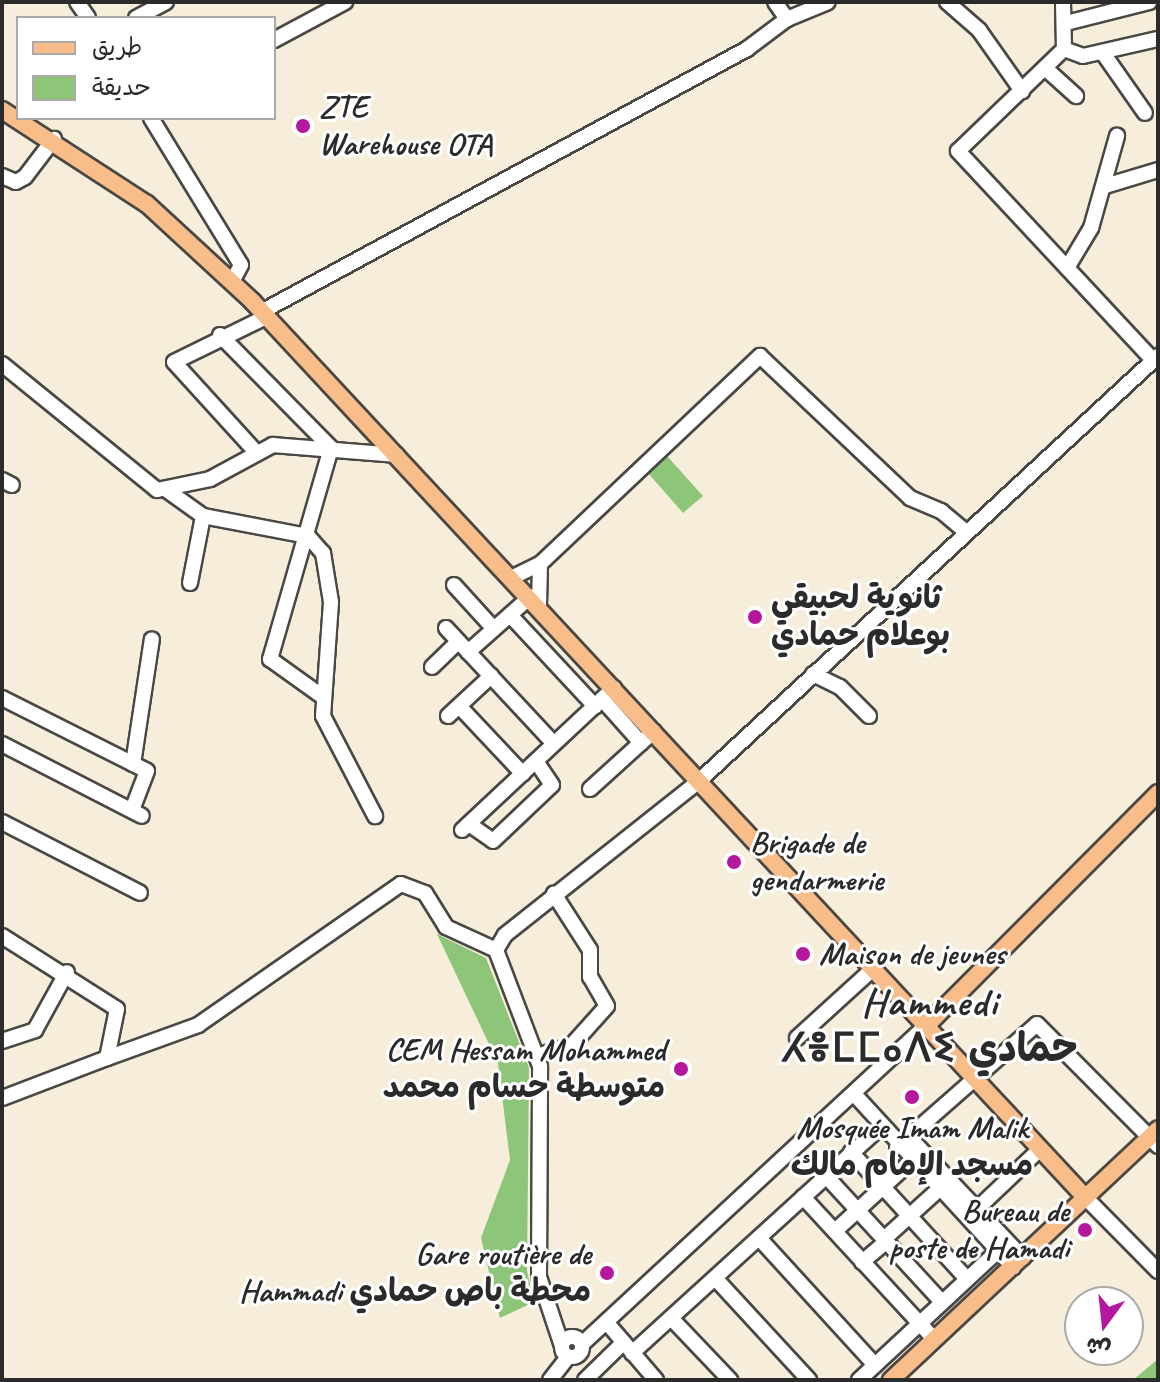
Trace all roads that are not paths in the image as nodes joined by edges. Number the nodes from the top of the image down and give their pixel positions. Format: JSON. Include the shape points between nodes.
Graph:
{"nodes":[{"id":1,"x":166,"y":2,"type":"edge"},
{"id":2,"x":345,"y":2,"type":"edge"},
{"id":3,"x":775,"y":2,"type":"edge"},
{"id":4,"x":828,"y":2,"type":"edge"},
{"id":5,"x":947,"y":2,"type":"edge"},
{"id":6,"x":1063,"y":2,"type":"edge"},
{"id":7,"x":1149,"y":2,"type":"edge"},
{"id":8,"x":1127,"y":4,"type":"edge"},
{"id":9,"x":140,"y":16,"type":"edge"},
{"id":10,"x":787,"y":19,"type":"junction"},
{"id":11,"x":1066,"y":23,"type":"junction"},
{"id":12,"x":276,"y":39,"type":"edge"},
{"id":13,"x":1158,"y":39,"type":"edge"},
{"id":14,"x":1064,"y":49,"type":"junction"},
{"id":15,"x":1103,"y":53,"type":"junction"},
{"id":16,"x":1045,"y":68,"type":"junction"},
{"id":17,"x":1022,"y":91,"type":"junction"},
{"id":18,"x":1076,"y":96,"type":"dead end"},
{"id":19,"x":1145,"y":113,"type":"dead end"},
{"id":20,"x":20,"y":120,"type":"edge"},
{"id":21,"x":152,"y":120,"type":"edge"},
{"id":22,"x":1117,"y":136,"type":"dead end"},
{"id":23,"x":54,"y":139,"type":"junction"},
{"id":24,"x":1158,"y":170,"type":"edge"},
{"id":25,"x":2,"y":176,"type":"edge"},
{"id":26,"x":1105,"y":186,"type":"junction"},
{"id":27,"x":1067,"y":268,"type":"junction"},
{"id":28,"x":232,"y":282,"type":"junction"},
{"id":29,"x":263,"y":314,"type":"junction"},
{"id":30,"x":220,"y":335,"type":"junction"},
{"id":31,"x":1156,"y":358,"type":"edge"},
{"id":32,"x":2,"y":364,"type":"edge"},
{"id":33,"x":331,"y":448,"type":"junction"},
{"id":34,"x":255,"y":451,"type":"junction"},
{"id":35,"x":397,"y":455,"type":"junction"},
{"id":36,"x":168,"y":491,"type":"junction"},
{"id":37,"x":203,"y":516,"type":"junction"},
{"id":38,"x":966,"y":532,"type":"junction"},
{"id":39,"x":308,"y":536,"type":"junction"},
{"id":40,"x":540,"y":564,"type":"junction"},
{"id":41,"x":513,"y":577,"type":"junction"},
{"id":42,"x":190,"y":583,"type":"dead end"},
{"id":43,"x":454,"y":585,"type":"dead end"},
{"id":44,"x":535,"y":600,"type":"junction"},
{"id":45,"x":510,"y":615,"type":"junction"},
{"id":46,"x":446,"y":628,"type":"dead end"},
{"id":47,"x":494,"y":629,"type":"junction"},
{"id":48,"x":152,"y":639,"type":"dead end"},
{"id":49,"x":463,"y":647,"type":"junction"},
{"id":50,"x":432,"y":667,"type":"dead end"},
{"id":51,"x":813,"y":674,"type":"junction"},
{"id":52,"x":491,"y":676,"type":"junction"},
{"id":53,"x":323,"y":697,"type":"junction"},
{"id":54,"x":2,"y":698,"type":"edge"},
{"id":55,"x":604,"y":698,"type":"junction"},
{"id":56,"x":459,"y":706,"type":"junction"},
{"id":57,"x":448,"y":716,"type":"dead end"},
{"id":58,"x":869,"y":716,"type":"dead end"},
{"id":59,"x":647,"y":737,"type":"junction"},
{"id":60,"x":2,"y":744,"type":"edge"},
{"id":61,"x":554,"y":744,"type":"junction"},
{"id":62,"x":536,"y":761,"type":"junction"},
{"id":63,"x":133,"y":764,"type":"junction"},
{"id":64,"x":523,"y":774,"type":"junction"},
{"id":65,"x":699,"y":781,"type":"junction"},
{"id":66,"x":590,"y":789,"type":"dead end"},
{"id":67,"x":1158,"y":793,"type":"edge"},
{"id":68,"x":375,"y":816,"type":"dead end"},
{"id":69,"x":2,"y":822,"type":"edge"},
{"id":70,"x":140,"y":893,"type":"dead end"},
{"id":71,"x":554,"y":894,"type":"junction"},
{"id":72,"x":2,"y":936,"type":"edge"},
{"id":73,"x":496,"y":950,"type":"junction"},
{"id":74,"x":874,"y":968,"type":"junction"},
{"id":75,"x":67,"y":972,"type":"junction"},
{"id":76,"x":926,"y":1026,"type":"junction"},
{"id":77,"x":797,"y":1038,"type":"dead end"},
{"id":78,"x":2,"y":1041,"type":"edge"},
{"id":79,"x":537,"y":1056,"type":"junction"},
{"id":80,"x":107,"y":1058,"type":"junction"},
{"id":81,"x":976,"y":1078,"type":"junction"},
{"id":82,"x":855,"y":1095,"type":"junction"},
{"id":83,"x":2,"y":1098,"type":"edge"},
{"id":84,"x":879,"y":1128,"type":"junction"},
{"id":85,"x":1155,"y":1137,"type":"edge"},
{"id":86,"x":903,"y":1142,"type":"junction"},
{"id":87,"x":1040,"y":1149,"type":"junction"},
{"id":88,"x":851,"y":1152,"type":"junction"},
{"id":89,"x":911,"y":1161,"type":"junction"},
{"id":90,"x":826,"y":1176,"type":"junction"},
{"id":91,"x":882,"y":1186,"type":"junction"},
{"id":92,"x":938,"y":1190,"type":"junction"},
{"id":93,"x":803,"y":1197,"type":"junction"},
{"id":94,"x":1085,"y":1197,"type":"junction"},
{"id":95,"x":977,"y":1209,"type":"junction"},
{"id":96,"x":857,"y":1210,"type":"junction"},
{"id":97,"x":909,"y":1216,"type":"junction"},
{"id":98,"x":835,"y":1231,"type":"junction"},
{"id":99,"x":759,"y":1238,"type":"junction"},
{"id":100,"x":885,"y":1241,"type":"junction"},
{"id":101,"x":998,"y":1251,"type":"junction"},
{"id":102,"x":862,"y":1262,"type":"junction"},
{"id":103,"x":1018,"y":1263,"type":"junction"},
{"id":104,"x":1156,"y":1264,"type":"edge"},
{"id":105,"x":715,"y":1278,"type":"junction"},
{"id":106,"x":967,"y":1279,"type":"junction"},
{"id":107,"x":544,"y":1298,"type":"junction"},
{"id":108,"x":942,"y":1302,"type":"junction"},
{"id":109,"x":671,"y":1318,"type":"junction"},
{"id":110,"x":920,"y":1323,"type":"junction"},
{"id":111,"x":608,"y":1324,"type":"junction"},
{"id":112,"x":934,"y":1339,"type":"junction"},
{"id":113,"x":578,"y":1340,"type":"junction"},
{"id":114,"x":628,"y":1348,"type":"junction"},
{"id":115,"x":565,"y":1351,"type":"junction"},
{"id":116,"x":875,"y":1365,"type":"junction"},
{"id":117,"x":550,"y":1380,"type":"edge"},
{"id":118,"x":585,"y":1380,"type":"edge"},
{"id":119,"x":656,"y":1380,"type":"edge"},
{"id":120,"x":730,"y":1380,"type":"edge"},
{"id":121,"x":809,"y":1380,"type":"edge"},
{"id":122,"x":859,"y":1380,"type":"edge"},
{"id":123,"x":891,"y":1380,"type":"edge"}],
"edges":[{"from":1,"to":9,"type":"street"},
{"from":2,"to":12,"type":"street"},
{"from":3,"to":10,"type":"street"},
{"from":4,"to":10,"type":"street"},
{"from":5,"to":17,"type":"street","via":[[979,30]]},
{"from":6,"to":11,"type":"street"},
{"from":7,"to":8,"type":"street"},
{"from":8,"to":11,"type":"street"},
{"from":10,"to":29,"type":"street","via":[[747,49]]},
{"from":11,"to":14,"type":"street"},
{"from":13,"to":15,"type":"street"},
{"from":14,"to":15,"type":"street"},
{"from":14,"to":16,"type":"street"},
{"from":15,"to":19,"type":"street"},
{"from":16,"to":17,"type":"street"},
{"from":16,"to":18,"type":"street"},
{"from":17,"to":27,"type":"street","via":[[958,151]]},
{"from":20,"to":23,"type":"main road"},
{"from":21,"to":28,"type":"street","via":[[241,265]]},
{"from":22,"to":26,"type":"street"},
{"from":23,"to":25,"type":"street","via":[[25,177],[16,182]]},
{"from":23,"to":28,"type":"main road","via":[[147,204]]},
{"from":24,"to":26,"type":"street"},
{"from":26,"to":27,"type":"street"},
{"from":27,"to":31,"type":"street"},
{"from":28,"to":29,"type":"main road"},
{"from":29,"to":30,"type":"street"},
{"from":29,"to":35,"type":"main road"},
{"from":30,"to":33,"type":"street"},
{"from":30,"to":34,"type":"street","via":[[174,362]]},
{"from":31,"to":38,"type":"street"},
{"from":32,"to":36,"type":"street","via":[[96,448],[147,485]]},
{"from":33,"to":34,"type":"street","via":[[273,445]]},
{"from":33,"to":35,"type":"street"},
{"from":33,"to":39,"type":"street"},
{"from":34,"to":36,"type":"street","via":[[210,479]]},
{"from":35,"to":41,"type":"main road"},
{"from":36,"to":37,"type":"street"},
{"from":37,"to":39,"type":"street"},
{"from":37,"to":42,"type":"street"},
{"from":38,"to":40,"type":"street","via":[[941,511],[910,498],[760,356]]},
{"from":38,"to":51,"type":"street"},
{"from":39,"to":53,"type":"street","via":[[328,568]]},
{"from":39,"to":53,"type":"street","via":[[270,659]]},
{"from":40,"to":41,"type":"street"},
{"from":40,"to":44,"type":"street"},
{"from":41,"to":44,"type":"main road"},
{"from":43,"to":47,"type":"street"},
{"from":44,"to":45,"type":"street"},
{"from":44,"to":55,"type":"main road"},
{"from":45,"to":47,"type":"street"},
{"from":45,"to":55,"type":"street"},
{"from":46,"to":49,"type":"street"},
{"from":47,"to":49,"type":"street"},
{"from":48,"to":63,"type":"street"},
{"from":49,"to":50,"type":"street"},
{"from":49,"to":52,"type":"street"},
{"from":51,"to":58,"type":"street"},
{"from":51,"to":65,"type":"street"},
{"from":52,"to":56,"type":"street"},
{"from":52,"to":61,"type":"street"},
{"from":53,"to":68,"type":"street","via":[[323,716]]},
{"from":54,"to":63,"type":"street"},
{"from":55,"to":59,"type":"main road"},
{"from":55,"to":61,"type":"street"},
{"from":56,"to":57,"type":"street"},
{"from":56,"to":64,"type":"street"},
{"from":59,"to":65,"type":"main road"},
{"from":59,"to":66,"type":"street"},
{"from":60,"to":63,"type":"street","via":[[137,813],[148,775]]},
{"from":61,"to":62,"type":"street"},
{"from":62,"to":64,"type":"street"},
{"from":62,"to":64,"type":"street","via":[[558,781],[491,842],[466,827]]},
{"from":65,"to":71,"type":"street"},
{"from":65,"to":74,"type":"main road"},
{"from":67,"to":76,"type":"main road"},
{"from":69,"to":70,"type":"street"},
{"from":71,"to":73,"type":"street"},
{"from":71,"to":79,"type":"street","via":[[590,950],[590,977],[607,1006],[572,1045]]},
{"from":72,"to":75,"type":"street"},
{"from":73,"to":79,"type":"street"},
{"from":73,"to":80,"type":"street","via":[[446,927],[425,893],[401,884],[198,1025]]},
{"from":74,"to":76,"type":"main road"},
{"from":74,"to":77,"type":"street"},
{"from":75,"to":78,"type":"street","via":[[35,1030]]},
{"from":75,"to":80,"type":"street","via":[[116,1004]]},
{"from":76,"to":81,"type":"main road"},
{"from":76,"to":82,"type":"street"},
{"from":79,"to":107,"type":"street"},
{"from":80,"to":83,"type":"street"},
{"from":81,"to":85,"type":"street","via":[[1037,1024]]},
{"from":81,"to":86,"type":"street"},
{"from":81,"to":87,"type":"main road"},
{"from":82,"to":84,"type":"street"},
{"from":82,"to":111,"type":"street"},
{"from":84,"to":86,"type":"street"},
{"from":84,"to":88,"type":"street"},
{"from":85,"to":94,"type":"main road"},
{"from":86,"to":89,"type":"street"},
{"from":86,"to":95,"type":"street"},
{"from":87,"to":94,"type":"main road"},
{"from":87,"to":95,"type":"street"},
{"from":88,"to":90,"type":"street"},
{"from":88,"to":91,"type":"street"},
{"from":89,"to":91,"type":"street"},
{"from":89,"to":92,"type":"street"},
{"from":90,"to":93,"type":"street"},
{"from":90,"to":96,"type":"street"},
{"from":91,"to":96,"type":"street"},
{"from":91,"to":97,"type":"street"},
{"from":92,"to":97,"type":"street"},
{"from":92,"to":101,"type":"street"},
{"from":93,"to":98,"type":"street"},
{"from":93,"to":99,"type":"street"},
{"from":94,"to":103,"type":"main road"},
{"from":94,"to":104,"type":"street"},
{"from":95,"to":103,"type":"street"},
{"from":96,"to":98,"type":"street"},
{"from":96,"to":100,"type":"street"},
{"from":97,"to":100,"type":"street"},
{"from":97,"to":106,"type":"street"},
{"from":98,"to":102,"type":"street"},
{"from":99,"to":105,"type":"street"},
{"from":99,"to":116,"type":"street"},
{"from":100,"to":102,"type":"street"},
{"from":100,"to":108,"type":"street"},
{"from":101,"to":103,"type":"street"},
{"from":101,"to":106,"type":"street"},
{"from":102,"to":110,"type":"street"},
{"from":103,"to":112,"type":"main road"},
{"from":105,"to":109,"type":"street"},
{"from":105,"to":121,"type":"street"},
{"from":106,"to":108,"type":"street"},
{"from":107,"to":113,"type":"street"},
{"from":107,"to":115,"type":"street"},
{"from":108,"to":110,"type":"street"},
{"from":109,"to":114,"type":"street"},
{"from":109,"to":120,"type":"street"},
{"from":110,"to":112,"type":"street"},
{"from":110,"to":116,"type":"street"},
{"from":111,"to":113,"type":"street"},
{"from":111,"to":114,"type":"street"},
{"from":112,"to":123,"type":"main road"},
{"from":113,"to":115,"type":"street","via":[[579,1354]]},
{"from":114,"to":118,"type":"street"},
{"from":114,"to":119,"type":"street"},
{"from":115,"to":117,"type":"street"},
{"from":116,"to":122,"type":"street"}]}
